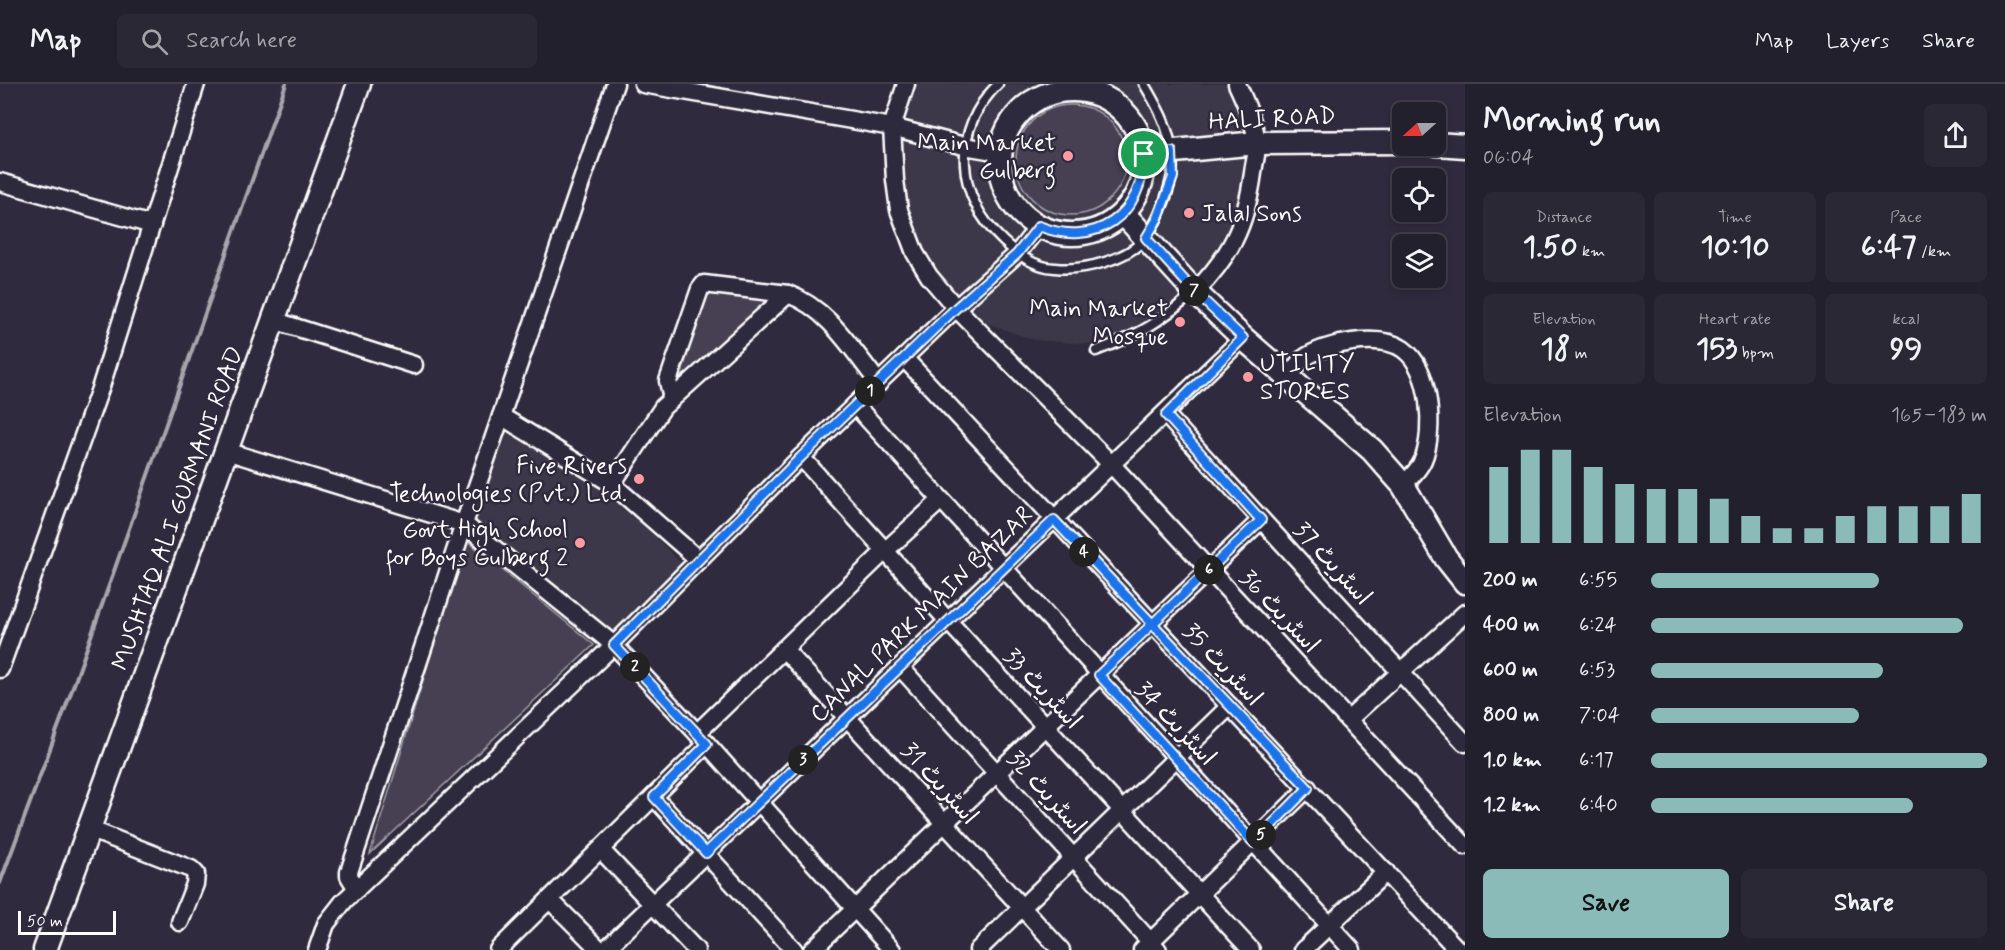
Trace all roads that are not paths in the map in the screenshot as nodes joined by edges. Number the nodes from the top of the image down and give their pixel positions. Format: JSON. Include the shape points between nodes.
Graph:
{"nodes":[{"id":1,"x":196,"y":84,"type":"edge"},
{"id":2,"x":359,"y":84,"type":"edge"},
{"id":3,"x":615,"y":84,"type":"edge"},
{"id":4,"x":643,"y":84,"type":"edge"},
{"id":5,"x":906,"y":84,"type":"edge"},
{"id":6,"x":998,"y":84,"type":"edge"},
{"id":7,"x":1144,"y":84,"type":"edge"},
{"id":8,"x":1237,"y":84,"type":"edge"},
{"id":9,"x":1078,"y":87,"type":"edge"},
{"id":10,"x":892,"y":127,"type":"junction"},
{"id":11,"x":1392,"y":142,"type":"edge"},
{"id":12,"x":1257,"y":143,"type":"junction"},
{"id":13,"x":1446,"y":145,"type":"edge"},
{"id":14,"x":964,"y":146,"type":"junction"},
{"id":15,"x":1465,"y":146,"type":"edge"},
{"id":16,"x":1000,"y":152,"type":"junction"},
{"id":17,"x":1172,"y":152,"type":"junction"},
{"id":18,"x":1144,"y":154,"type":"junction"},
{"id":19,"x":0,"y":182,"type":"edge"},
{"id":20,"x":1123,"y":213,"type":"junction"},
{"id":21,"x":152,"y":225,"type":"junction"},
{"id":22,"x":1039,"y":226,"type":"junction"},
{"id":23,"x":1146,"y":238,"type":"junction"},
{"id":24,"x":1017,"y":254,"type":"junction"},
{"id":25,"x":1195,"y":292,"type":"junction"},
{"id":26,"x":788,"y":294,"type":"junction"},
{"id":27,"x":956,"y":308,"type":"junction"},
{"id":28,"x":273,"y":320,"type":"junction"},
{"id":29,"x":1243,"y":338,"type":"junction"},
{"id":30,"x":1096,"y":351,"type":"dead end"},
{"id":31,"x":904,"y":358,"type":"junction"},
{"id":32,"x":414,"y":366,"type":"dead end"},
{"id":33,"x":1290,"y":377,"type":"junction"},
{"id":34,"x":879,"y":383,"type":"junction"},
{"id":35,"x":672,"y":399,"type":"junction"},
{"id":36,"x":855,"y":405,"type":"junction"},
{"id":37,"x":1166,"y":415,"type":"junction"},
{"id":38,"x":501,"y":416,"type":"junction"},
{"id":39,"x":226,"y":451,"type":"junction"},
{"id":40,"x":801,"y":457,"type":"junction"},
{"id":41,"x":1112,"y":465,"type":"junction"},
{"id":42,"x":612,"y":484,"type":"junction"},
{"id":43,"x":1403,"y":485,"type":"junction"},
{"id":44,"x":940,"y":501,"type":"junction"},
{"id":45,"x":1054,"y":520,"type":"junction"},
{"id":46,"x":1261,"y":520,"type":"junction"},
{"id":47,"x":464,"y":524,"type":"junction"},
{"id":48,"x":886,"y":550,"type":"junction"},
{"id":49,"x":699,"y":560,"type":"junction"},
{"id":50,"x":1003,"y":569,"type":"junction"},
{"id":51,"x":1209,"y":570,"type":"junction"},
{"id":52,"x":1465,"y":582,"type":"edge"},
{"id":53,"x":1465,"y":613,"type":"edge"},
{"id":54,"x":948,"y":621,"type":"junction"},
{"id":55,"x":1152,"y":624,"type":"junction"},
{"id":56,"x":614,"y":645,"type":"junction"},
{"id":57,"x":784,"y":649,"type":"junction"},
{"id":58,"x":900,"y":667,"type":"junction"},
{"id":59,"x":0,"y":669,"type":"edge"},
{"id":60,"x":1401,"y":672,"type":"junction"},
{"id":61,"x":1099,"y":675,"type":"junction"},
{"id":62,"x":1230,"y":706,"type":"junction"},
{"id":63,"x":847,"y":717,"type":"junction"},
{"id":64,"x":1348,"y":720,"type":"junction"},
{"id":65,"x":1046,"y":726,"type":"junction"},
{"id":66,"x":702,"y":738,"type":"junction"},
{"id":67,"x":1465,"y":743,"type":"edge"},
{"id":68,"x":1176,"y":758,"type":"junction"},
{"id":69,"x":997,"y":773,"type":"junction"},
{"id":70,"x":1308,"y":788,"type":"junction"},
{"id":71,"x":654,"y":797,"type":"junction"},
{"id":72,"x":759,"y":803,"type":"junction"},
{"id":73,"x":1123,"y":810,"type":"junction"},
{"id":74,"x":945,"y":823,"type":"junction"},
{"id":75,"x":89,"y":829,"type":"junction"},
{"id":76,"x":1254,"y":843,"type":"junction"},
{"id":77,"x":1465,"y":846,"type":"edge"},
{"id":78,"x":601,"y":850,"type":"junction"},
{"id":79,"x":706,"y":853,"type":"junction"},
{"id":80,"x":1074,"y":858,"type":"junction"},
{"id":81,"x":1386,"y":872,"type":"junction"},
{"id":82,"x":357,"y":889,"type":"junction"},
{"id":83,"x":1200,"y":894,"type":"junction"},
{"id":84,"x":550,"y":900,"type":"junction"},
{"id":85,"x":653,"y":904,"type":"junction"},
{"id":86,"x":1022,"y":908,"type":"junction"},
{"id":87,"x":855,"y":909,"type":"junction"},
{"id":88,"x":180,"y":922,"type":"dead end"},
{"id":89,"x":1329,"y":926,"type":"junction"},
{"id":90,"x":1465,"y":933,"type":"edge"},
{"id":91,"x":1454,"y":945,"type":"edge"},
{"id":92,"x":1150,"y":947,"type":"edge"},
{"id":93,"x":45,"y":950,"type":"edge"},
{"id":94,"x":317,"y":950,"type":"edge"},
{"id":95,"x":498,"y":950,"type":"edge"},
{"id":96,"x":602,"y":950,"type":"edge"},
{"id":97,"x":696,"y":950,"type":"edge"},
{"id":98,"x":794,"y":950,"type":"edge"},
{"id":99,"x":812,"y":950,"type":"edge"},
{"id":100,"x":892,"y":950,"type":"edge"},
{"id":101,"x":979,"y":950,"type":"edge"},
{"id":102,"x":1061,"y":950,"type":"edge"},
{"id":103,"x":1251,"y":950,"type":"edge"},
{"id":104,"x":1303,"y":950,"type":"edge"},
{"id":105,"x":1352,"y":950,"type":"edge"}],
"edges":[{"from":1,"to":21,"type":"street"},
{"from":2,"to":28,"type":"street","name":"MUSHTAQ ALI GURMANI ROAD"},
{"from":3,"to":38,"type":"street"},
{"from":4,"to":10,"type":"street"},
{"from":5,"to":10,"type":"street"},
{"from":6,"to":14,"type":"lane","via":[[975,114]]},
{"from":7,"to":17,"type":"lane","via":[[1166,122]]},
{"from":8,"to":12,"type":"street"},
{"from":9,"to":16,"type":"street","via":[[1037,98],[1023,108],[1004,135]]},
{"from":9,"to":18,"type":"street","via":[[1119,106],[1135,128]]},
{"from":10,"to":14,"type":"street"},
{"from":10,"to":27,"type":"street","name":"اسٹریٹ 36","via":[[899,210],[915,254]]},
{"from":11,"to":12,"type":"street","name":"HALI ROAD"},
{"from":12,"to":17,"type":"street","name":"HALI ROAD"},
{"from":12,"to":25,"type":"street","via":[[1247,211],[1233,243]]},
{"from":13,"to":15,"type":"street"},
{"from":14,"to":16,"type":"street"},
{"from":14,"to":24,"type":"lane","via":[[967,184],[979,211]]},
{"from":16,"to":22,"type":"street","via":[[1000,174],[1008,195],[1021,213]]},
{"from":17,"to":18,"type":"street","name":"HALI ROAD"},
{"from":17,"to":23,"type":"lane","via":[[1173,177]]},
{"from":18,"to":20,"type":"street","via":[[1137,192]]},
{"from":19,"to":21,"type":"street"},
{"from":20,"to":22,"type":"street","via":[[1098,230],[1083,233],[1060,233]]},
{"from":20,"to":23,"type":"street"},
{"from":21,"to":59,"type":"street","via":[[101,386]]},
{"from":22,"to":24,"type":"street"},
{"from":23,"to":24,"type":"lane","via":[[1121,256],[1094,265],[1054,268]]},
{"from":23,"to":25,"type":"street"},
{"from":24,"to":27,"type":"street"},
{"from":25,"to":29,"type":"street"},
{"from":25,"to":30,"type":"lane","via":[[1151,327]]},
{"from":26,"to":34,"type":"street","via":[[816,307]]},
{"from":26,"to":35,"type":"street"},
{"from":26,"to":35,"type":"street","via":[[704,284],[668,381]]},
{"from":27,"to":31,"type":"street"},
{"from":27,"to":41,"type":"street","name":"اسٹریٹ 36"},
{"from":28,"to":32,"type":"street"},
{"from":28,"to":39,"type":"street","name":"MUSHTAQ ALI GURMANI ROAD"},
{"from":29,"to":33,"type":"street"},
{"from":29,"to":37,"type":"street","name":"CANAL PARK MAIN BAZAR"},
{"from":31,"to":34,"type":"street"},
{"from":31,"to":45,"type":"street","name":"اسٹریٹ 35"},
{"from":33,"to":43,"type":"street","via":[[1372,450]]},
{"from":33,"to":43,"type":"street","via":[[1301,360],[1325,347],[1378,341],[1402,349],[1418,365],[1429,417],[1428,445],[1422,464]]},
{"from":34,"to":36,"type":"street"},
{"from":35,"to":42,"type":"street"},
{"from":36,"to":40,"type":"street"},
{"from":36,"to":44,"type":"street","name":"اسٹریٹ 34"},
{"from":37,"to":41,"type":"street","name":"CANAL PARK MAIN BAZAR"},
{"from":37,"to":46,"type":"street","name":"اسٹریٹ 37"},
{"from":38,"to":42,"type":"street"},
{"from":38,"to":47,"type":"street"},
{"from":39,"to":47,"type":"street"},
{"from":39,"to":75,"type":"street","name":"MUSHTAQ ALI GURMANI ROAD"},
{"from":40,"to":48,"type":"street","name":"اسٹریٹ 33"},
{"from":40,"to":49,"type":"street"},
{"from":41,"to":45,"type":"street","name":"CANAL PARK MAIN BAZAR"},
{"from":41,"to":51,"type":"street","name":"اسٹریٹ 36"},
{"from":42,"to":49,"type":"street"},
{"from":43,"to":52,"type":"street","via":[[1446,558]]},
{"from":44,"to":48,"type":"street"},
{"from":44,"to":50,"type":"street","name":"اسٹریٹ 34"},
{"from":45,"to":50,"type":"street","name":"CANAL PARK MAIN BAZAR"},
{"from":45,"to":55,"type":"street","name":"اسٹریٹ 35"},
{"from":46,"to":51,"type":"street"},
{"from":46,"to":60,"type":"street","name":"اسٹریٹ 37"},
{"from":47,"to":56,"type":"street"},
{"from":47,"to":82,"type":"street","via":[[349,872]]},
{"from":48,"to":54,"type":"street","name":"اسٹریٹ 33"},
{"from":48,"to":57,"type":"street"},
{"from":49,"to":56,"type":"street"},
{"from":50,"to":54,"type":"street","name":"CANAL PARK MAIN BAZAR"},
{"from":50,"to":61,"type":"street","name":"اسٹریٹ 34"},
{"from":51,"to":55,"type":"street"},
{"from":51,"to":64,"type":"street","name":"اسٹریٹ 36"},
{"from":53,"to":60,"type":"street"},
{"from":54,"to":58,"type":"street","name":"CANAL PARK MAIN BAZAR"},
{"from":54,"to":65,"type":"street","name":"اسٹریٹ 33"},
{"from":55,"to":61,"type":"street"},
{"from":55,"to":62,"type":"street","name":"اسٹریٹ 35"},
{"from":56,"to":66,"type":"street"},
{"from":56,"to":82,"type":"street"},
{"from":57,"to":63,"type":"street","name":"اسٹریٹ 31"},
{"from":57,"to":66,"type":"street"},
{"from":58,"to":63,"type":"street","name":"CANAL PARK MAIN BAZAR"},
{"from":58,"to":69,"type":"street","name":"اسٹریٹ 32"},
{"from":60,"to":64,"type":"street"},
{"from":60,"to":67,"type":"street","name":"اسٹریٹ 37"},
{"from":61,"to":65,"type":"street"},
{"from":61,"to":68,"type":"street","name":"اسٹریٹ 34"},
{"from":62,"to":68,"type":"street"},
{"from":62,"to":70,"type":"street","name":"اسٹریٹ 35"},
{"from":63,"to":72,"type":"street","name":"CANAL PARK MAIN BAZAR"},
{"from":63,"to":74,"type":"street","name":"اسٹریٹ 31"},
{"from":64,"to":77,"type":"street","name":"اسٹریٹ 36"},
{"from":65,"to":69,"type":"street"},
{"from":65,"to":73,"type":"street","name":"اسٹریٹ 33"},
{"from":66,"to":71,"type":"street"},
{"from":66,"to":72,"type":"street"},
{"from":68,"to":73,"type":"street"},
{"from":68,"to":76,"type":"street","name":"اسٹریٹ 34"},
{"from":69,"to":74,"type":"street"},
{"from":69,"to":80,"type":"street","name":"اسٹریٹ 32"},
{"from":70,"to":76,"type":"street"},
{"from":70,"to":81,"type":"street","name":"اسٹریٹ 35"},
{"from":71,"to":78,"type":"street"},
{"from":71,"to":79,"type":"street"},
{"from":72,"to":79,"type":"street","name":"CANAL PARK MAIN BAZAR"},
{"from":72,"to":87,"type":"street"},
{"from":73,"to":80,"type":"street"},
{"from":73,"to":83,"type":"street","name":"اسٹریٹ 33"},
{"from":74,"to":86,"type":"street","name":"اسٹریٹ 31"},
{"from":74,"to":87,"type":"street"},
{"from":75,"to":88,"type":"street","via":[[196,874]]},
{"from":75,"to":93,"type":"street","name":"MUSHTAQ ALI GURMANI ROAD"},
{"from":76,"to":83,"type":"street"},
{"from":76,"to":89,"type":"street","name":"اسٹریٹ 34"},
{"from":78,"to":84,"type":"street"},
{"from":78,"to":85,"type":"street"},
{"from":79,"to":85,"type":"street","name":"CANAL PARK MAIN BAZAR"},
{"from":79,"to":98,"type":"street"},
{"from":80,"to":86,"type":"street"},
{"from":80,"to":92,"type":"street","name":"اسٹریٹ 32"},
{"from":81,"to":89,"type":"street"},
{"from":81,"to":91,"type":"street","name":"اسٹریٹ 35"},
{"from":82,"to":94,"type":"street","via":[[326,924]]},
{"from":83,"to":92,"type":"street"},
{"from":83,"to":103,"type":"street","name":"اسٹریٹ 33"},
{"from":84,"to":95,"type":"street"},
{"from":84,"to":96,"type":"street"},
{"from":85,"to":96,"type":"street","name":"CANAL PARK MAIN BAZAR"},
{"from":85,"to":97,"type":"street"},
{"from":86,"to":101,"type":"street"},
{"from":86,"to":102,"type":"street","name":"اسٹریٹ 31"},
{"from":87,"to":99,"type":"street"},
{"from":87,"to":100,"type":"street"},
{"from":89,"to":104,"type":"street"},
{"from":89,"to":105,"type":"street","name":"اسٹریٹ 34"},
{"from":90,"to":91,"type":"street"}]}
